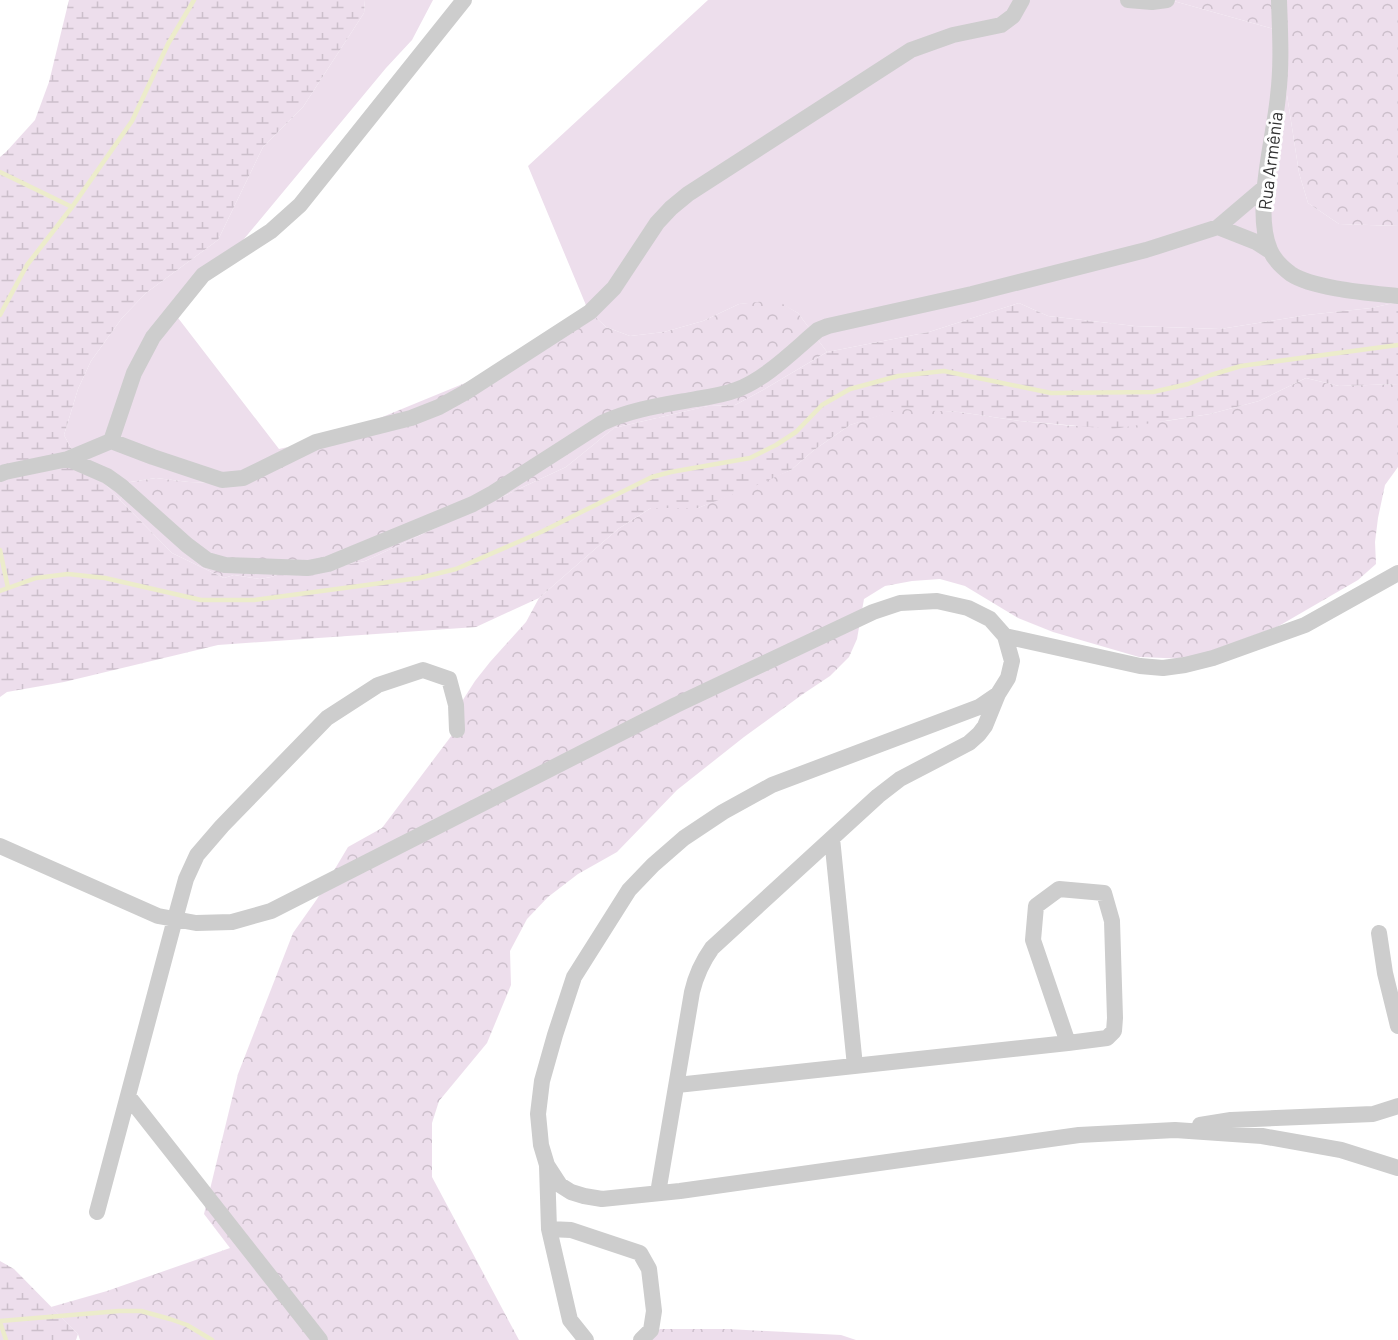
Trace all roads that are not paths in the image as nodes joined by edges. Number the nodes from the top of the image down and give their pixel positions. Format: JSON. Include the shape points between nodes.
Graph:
{"nodes":[{"id":1,"x":464,"y":0,"type":"edge"},
{"id":2,"x":1022,"y":0,"type":"edge"},
{"id":3,"x":1128,"y":0,"type":"edge"},
{"id":4,"x":1167,"y":0,"type":"edge"},
{"id":5,"x":1279,"y":0,"type":"edge"},
{"id":6,"x":1265,"y":187,"type":"junction"},
{"id":7,"x":1218,"y":227,"type":"junction"},
{"id":8,"x":1270,"y":251,"type":"junction"},
{"id":9,"x":1398,"y":296,"type":"edge"},
{"id":10,"x":111,"y":441,"type":"junction"},
{"id":11,"x":68,"y":459,"type":"junction"},
{"id":12,"x":0,"y":474,"type":"edge"},
{"id":13,"x":1398,"y":573,"type":"edge"},
{"id":14,"x":1005,"y":636,"type":"junction"},
{"id":15,"x":998,"y":694,"type":"junction"},
{"id":16,"x":458,"y":730,"type":"dead end"},
{"id":17,"x":832,"y":838,"type":"junction"},
{"id":18,"x":0,"y":846,"type":"edge"},
{"id":19,"x":175,"y":919,"type":"junction"},
{"id":20,"x":1379,"y":933,"type":"dead end"},
{"id":21,"x":1398,"y":1026,"type":"edge"},
{"id":22,"x":1068,"y":1043,"type":"junction"},
{"id":23,"x":855,"y":1066,"type":"junction"},
{"id":24,"x":677,"y":1085,"type":"junction"},
{"id":25,"x":128,"y":1096,"type":"junction"},
{"id":26,"x":1398,"y":1106,"type":"edge"},
{"id":27,"x":1175,"y":1130,"type":"junction"},
{"id":28,"x":548,"y":1165,"type":"junction"},
{"id":29,"x":1398,"y":1168,"type":"edge"},
{"id":30,"x":658,"y":1193,"type":"junction"},
{"id":31,"x":97,"y":1212,"type":"dead end"},
{"id":32,"x":549,"y":1229,"type":"junction"},
{"id":33,"x":320,"y":1340,"type":"edge"},
{"id":34,"x":586,"y":1340,"type":"edge"},
{"id":35,"x":641,"y":1340,"type":"edge"}],
"edges":[{"from":1,"to":10,"type":"street","via":[[300,205],[271,231],[203,275],[153,337],[134,373]]},
{"from":2,"to":10,"type":"street","via":[[1001,25],[953,35],[910,50],[688,194],[657,223],[614,288],[590,312],[439,407],[316,442],[232,480],[212,477]]},
{"from":3,"to":4,"type":"street"},
{"from":5,"to":6,"type":"street","name":"Rua Armênia","via":[[1281,66]]},
{"from":6,"to":7,"type":"street"},
{"from":6,"to":8,"type":"street","name":"Rua Armênia","via":[[1263,217]]},
{"from":7,"to":8,"type":"street"},
{"from":7,"to":11,"type":"street","via":[[994,289],[828,326],[749,385],[727,394],[620,414],[473,504],[316,567],[225,565],[207,560],[114,481]]},
{"from":8,"to":9,"type":"street","name":"Rua Armênia","via":[[1278,263],[1304,281]]},
{"from":10,"to":11,"type":"street"},
{"from":11,"to":12,"type":"street"},
{"from":13,"to":14,"type":"street","via":[[1305,625],[1185,665],[1140,666]]},
{"from":14,"to":15,"type":"street","via":[[1012,661]]},
{"from":14,"to":19,"type":"street","via":[[990,619],[968,608],[937,601],[900,603],[873,612],[676,705],[271,911],[232,922]]},
{"from":15,"to":17,"type":"street","via":[[979,734],[900,779]]},
{"from":15,"to":28,"type":"street","via":[[979,706],[772,785],[684,838],[653,865],[629,891],[574,977],[542,1082],[538,1114]]},
{"from":16,"to":19,"type":"street","via":[[449,679],[423,670],[378,685],[327,718],[196,855]]},
{"from":17,"to":23,"type":"street"},
{"from":17,"to":24,"type":"street","via":[[712,948],[701,964],[692,992]]},
{"from":18,"to":19,"type":"street","via":[[158,916]]},
{"from":19,"to":25,"type":"street"},
{"from":20,"to":21,"type":"street"},
{"from":22,"to":22,"type":"street","via":[[1107,1038],[1114,1031],[1112,921],[1104,893],[1059,889],[1036,906],[1033,940]]},
{"from":22,"to":23,"type":"street"},
{"from":23,"to":24,"type":"street"},
{"from":24,"to":30,"type":"street"},
{"from":25,"to":31,"type":"street"},
{"from":25,"to":33,"type":"street"},
{"from":26,"to":27,"type":"street","via":[[1373,1114],[1231,1120]]},
{"from":27,"to":29,"type":"street","via":[[1262,1136],[1341,1150]]},
{"from":27,"to":30,"type":"street","via":[[1078,1135]]},
{"from":28,"to":30,"type":"street","via":[[560,1185],[584,1196],[602,1199]]},
{"from":28,"to":32,"type":"street"},
{"from":32,"to":34,"type":"street","via":[[570,1320]]},
{"from":32,"to":35,"type":"street","via":[[571,1230],[640,1253],[649,1269],[654,1311],[651,1330]]}]}
